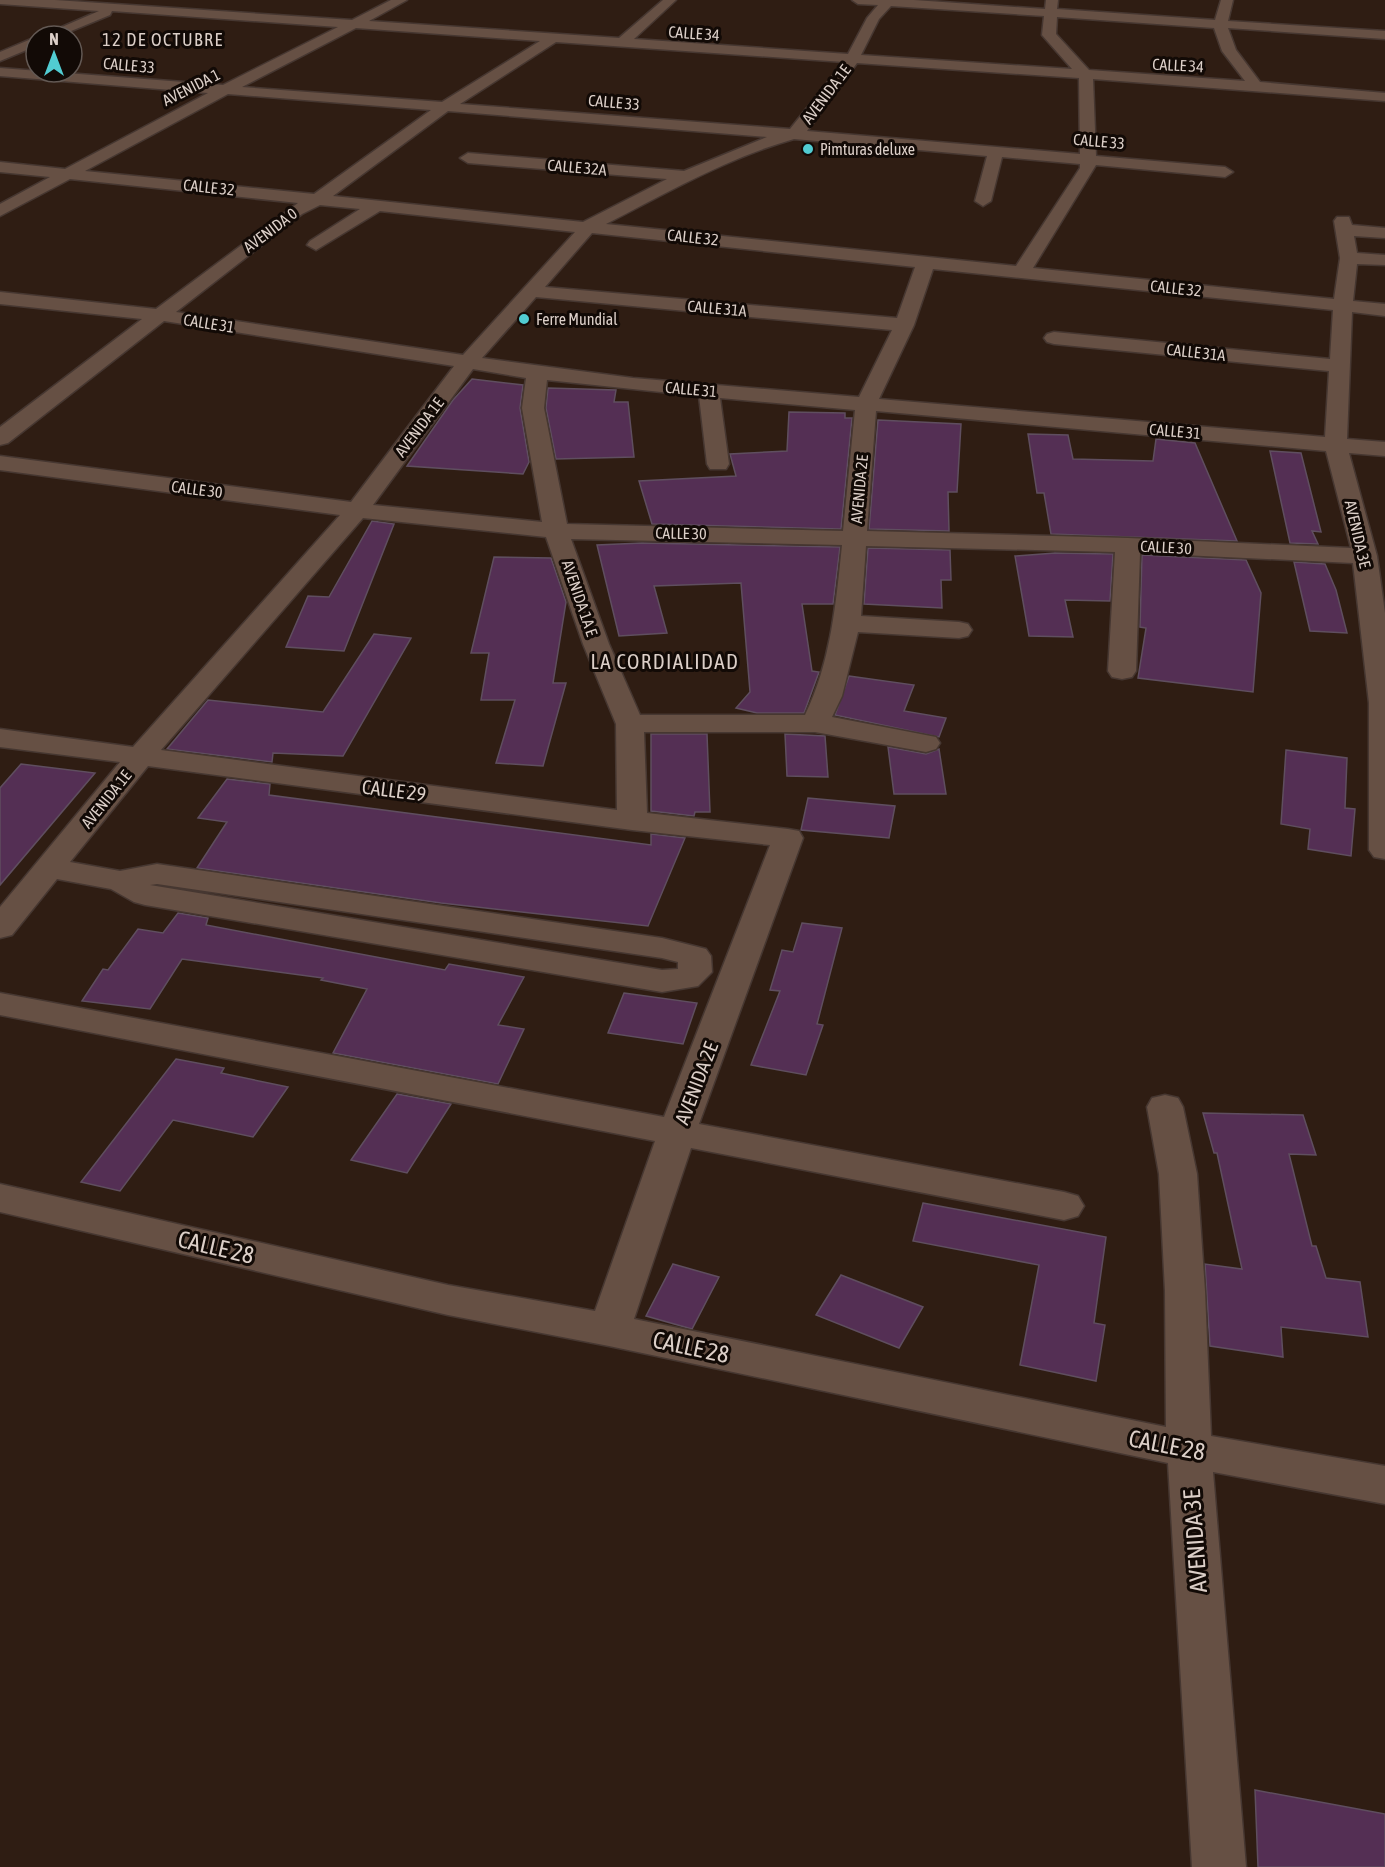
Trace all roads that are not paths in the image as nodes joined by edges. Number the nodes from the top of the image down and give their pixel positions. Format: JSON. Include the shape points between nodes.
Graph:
{"nodes":[{"id":1,"x":0,"y":0,"type":"edge"},
{"id":2,"x":132,"y":0,"type":"edge"},
{"id":3,"x":400,"y":0,"type":"edge"},
{"id":4,"x":669,"y":0,"type":"edge"},
{"id":5,"x":858,"y":0,"type":"edge"},
{"id":6,"x":1227,"y":0,"type":"edge"},
{"id":7,"x":888,"y":1,"type":"edge"},
{"id":8,"x":1051,"y":6,"type":"edge"},
{"id":9,"x":112,"y":9,"type":"junction"},
{"id":10,"x":76,"y":24,"type":"edge"},
{"id":11,"x":1220,"y":25,"type":"junction"},
{"id":12,"x":354,"y":26,"type":"junction"},
{"id":13,"x":1383,"y":31,"type":"edge"},
{"id":14,"x":552,"y":39,"type":"junction"},
{"id":15,"x":621,"y":44,"type":"junction"},
{"id":16,"x":24,"y":46,"type":"edge"},
{"id":17,"x":0,"y":57,"type":"edge"},
{"id":18,"x":852,"y":60,"type":"junction"},
{"id":19,"x":0,"y":72,"type":"edge"},
{"id":20,"x":1086,"y":76,"type":"junction"},
{"id":21,"x":1256,"y":86,"type":"junction"},
{"id":22,"x":222,"y":90,"type":"junction"},
{"id":23,"x":1385,"y":98,"type":"edge"},
{"id":24,"x":446,"y":106,"type":"junction"},
{"id":25,"x":793,"y":134,"type":"junction"},
{"id":26,"x":996,"y":151,"type":"junction"},
{"id":27,"x":468,"y":158,"type":"dead end"},
{"id":28,"x":1086,"y":158,"type":"junction"},
{"id":29,"x":0,"y":167,"type":"edge"},
{"id":30,"x":1225,"y":172,"type":"dead end"},
{"id":31,"x":66,"y":173,"type":"junction"},
{"id":32,"x":686,"y":176,"type":"junction"},
{"id":33,"x":319,"y":198,"type":"junction"},
{"id":34,"x":983,"y":201,"type":"dead end"},
{"id":35,"x":378,"y":205,"type":"junction"},
{"id":36,"x":0,"y":211,"type":"edge"},
{"id":37,"x":589,"y":226,"type":"junction"},
{"id":38,"x":1385,"y":233,"type":"edge"},
{"id":39,"x":316,"y":245,"type":"dead end"},
{"id":40,"x":1349,"y":258,"type":"junction"},
{"id":41,"x":1385,"y":260,"type":"edge"},
{"id":42,"x":926,"y":263,"type":"junction"},
{"id":43,"x":1021,"y":272,"type":"junction"},
{"id":44,"x":529,"y":291,"type":"junction"},
{"id":45,"x":0,"y":298,"type":"edge"},
{"id":46,"x":1343,"y":306,"type":"junction"},
{"id":47,"x":1385,"y":310,"type":"edge"},
{"id":48,"x":161,"y":315,"type":"junction"},
{"id":49,"x":904,"y":325,"type":"junction"},
{"id":50,"x":1054,"y":338,"type":"dead end"},
{"id":51,"x":468,"y":362,"type":"junction"},
{"id":52,"x":1339,"y":366,"type":"junction"},
{"id":53,"x":537,"y":373,"type":"junction"},
{"id":54,"x":709,"y":391,"type":"junction"},
{"id":55,"x":866,"y":405,"type":"junction"},
{"id":56,"x":0,"y":438,"type":"edge"},
{"id":57,"x":1336,"y":445,"type":"junction"},
{"id":58,"x":1385,"y":449,"type":"edge"},
{"id":59,"x":0,"y":463,"type":"edge"},
{"id":60,"x":718,"y":464,"type":"dead end"},
{"id":61,"x":357,"y":510,"type":"junction"},
{"id":62,"x":556,"y":531,"type":"junction"},
{"id":63,"x":855,"y":537,"type":"junction"},
{"id":64,"x":1128,"y":545,"type":"junction"},
{"id":65,"x":1365,"y":556,"type":"junction"},
{"id":66,"x":847,"y":623,"type":"junction"},
{"id":67,"x":959,"y":630,"type":"dead end"},
{"id":68,"x":1122,"y":671,"type":"dead end"},
{"id":69,"x":1384,"y":704,"type":"edge"},
{"id":70,"x":816,"y":723,"type":"junction"},
{"id":71,"x":630,"y":724,"type":"junction"},
{"id":72,"x":0,"y":738,"type":"edge"},
{"id":73,"x":926,"y":743,"type":"dead end"},
{"id":74,"x":140,"y":757,"type":"junction"},
{"id":75,"x":632,"y":821,"type":"junction"},
{"id":76,"x":788,"y":838,"type":"joint"},
{"id":77,"x":1385,"y":849,"type":"edge"},
{"id":78,"x":49,"y":868,"type":"junction"},
{"id":79,"x":120,"y":881,"type":"junction"},
{"id":80,"x":0,"y":928,"type":"edge"},
{"id":81,"x":0,"y":1004,"type":"edge"},
{"id":82,"x":1165,"y":1107,"type":"dead end"},
{"id":83,"x":677,"y":1133,"type":"junction"},
{"id":84,"x":0,"y":1198,"type":"edge"},
{"id":85,"x":1064,"y":1206,"type":"dead end"},
{"id":86,"x":609,"y":1330,"type":"junction"},
{"id":87,"x":1189,"y":1450,"type":"junction"},
{"id":88,"x":1385,"y":1485,"type":"edge"},
{"id":89,"x":1219,"y":1867,"type":"edge"}],
"edges":[{"from":1,"to":9,"type":"street","name":"CALLE 34"},
{"from":2,"to":9,"type":"street"},
{"from":3,"to":12,"type":"street","name":"AVENIDA 1"},
{"from":4,"to":15,"type":"street"},
{"from":5,"to":7,"type":"street"},
{"from":6,"to":11,"type":"street"},
{"from":7,"to":8,"type":"street"},
{"from":7,"to":18,"type":"street","name":"AVENIDA 1E","via":[[873,18]]},
{"from":8,"to":11,"type":"street"},
{"from":8,"to":20,"type":"street","via":[[1049,35]]},
{"from":9,"to":10,"type":"street"},
{"from":9,"to":12,"type":"street","name":"CALLE 34"},
{"from":11,"to":13,"type":"street"},
{"from":11,"to":21,"type":"street","via":[[1229,51]]},
{"from":12,"to":14,"type":"street","name":"CALLE 34"},
{"from":12,"to":22,"type":"street","name":"AVENIDA 1"},
{"from":14,"to":15,"type":"street","name":"CALLE 34"},
{"from":14,"to":24,"type":"street","name":"AVENIDA 0"},
{"from":15,"to":18,"type":"street","name":"CALLE 34"},
{"from":16,"to":17,"type":"street"},
{"from":18,"to":20,"type":"street","name":"CALLE 34"},
{"from":18,"to":25,"type":"street","name":"AVENIDA 1E"},
{"from":19,"to":22,"type":"street","name":"CALLE 33"},
{"from":20,"to":21,"type":"street","name":"CALLE 34"},
{"from":20,"to":28,"type":"street"},
{"from":21,"to":23,"type":"street","name":"CALLE 34"},
{"from":22,"to":24,"type":"street","name":"CALLE 33"},
{"from":22,"to":31,"type":"street","name":"AVENIDA 1"},
{"from":24,"to":25,"type":"street","name":"CALLE 33"},
{"from":24,"to":33,"type":"street","name":"AVENIDA 0"},
{"from":25,"to":26,"type":"street","name":"CALLE 33"},
{"from":25,"to":32,"type":"street","name":"AVENIDA 1E"},
{"from":26,"to":28,"type":"street","name":"CALLE 33"},
{"from":26,"to":34,"type":"street"},
{"from":27,"to":32,"type":"street","name":"CALLE 32A"},
{"from":28,"to":30,"type":"street","name":"CALLE 33"},
{"from":28,"to":43,"type":"street","via":[[1088,168]]},
{"from":29,"to":31,"type":"street","name":"CALLE 32"},
{"from":31,"to":33,"type":"street","name":"CALLE 32"},
{"from":31,"to":36,"type":"street","name":"AVENIDA 1"},
{"from":32,"to":37,"type":"street","name":"AVENIDA 1E"},
{"from":33,"to":35,"type":"street","name":"CALLE 32"},
{"from":33,"to":48,"type":"street","name":"AVENIDA 0","via":[[296,210]]},
{"from":35,"to":37,"type":"street","name":"CALLE 32"},
{"from":35,"to":39,"type":"street"},
{"from":37,"to":42,"type":"street","name":"CALLE 32"},
{"from":37,"to":44,"type":"street","name":"AVENIDA 1E"},
{"from":38,"to":40,"type":"street","name":"AVENIDA 3E","via":[[1345,225]]},
{"from":40,"to":41,"type":"street"},
{"from":40,"to":46,"type":"street","name":"AVENIDA 3E"},
{"from":42,"to":43,"type":"street","name":"CALLE 32"},
{"from":42,"to":49,"type":"street","name":"AVENIDA 2E"},
{"from":43,"to":46,"type":"street","name":"CALLE 32"},
{"from":44,"to":49,"type":"street","name":"CALLE 31A"},
{"from":44,"to":51,"type":"street","name":"AVENIDA 1E"},
{"from":45,"to":48,"type":"street","name":"CALLE 31"},
{"from":46,"to":47,"type":"street","name":"CALLE 32"},
{"from":46,"to":52,"type":"street","name":"AVENIDA 3E"},
{"from":48,"to":51,"type":"street","name":"CALLE 31"},
{"from":48,"to":56,"type":"street","name":"AVENIDA 0"},
{"from":49,"to":55,"type":"street","name":"AVENIDA 2E"},
{"from":50,"to":52,"type":"street","name":"CALLE 31A"},
{"from":51,"to":53,"type":"street","name":"CALLE 31"},
{"from":51,"to":61,"type":"street","name":"AVENIDA 1E"},
{"from":52,"to":57,"type":"street","name":"AVENIDA 3E"},
{"from":53,"to":54,"type":"street","name":"CALLE 31"},
{"from":53,"to":62,"type":"street","name":"AVENIDA 1A E","via":[[533,408]]},
{"from":54,"to":55,"type":"street","name":"CALLE 31"},
{"from":54,"to":60,"type":"street"},
{"from":55,"to":57,"type":"street","name":"CALLE 31"},
{"from":55,"to":63,"type":"street","name":"AVENIDA 2E"},
{"from":57,"to":58,"type":"street","name":"CALLE 31"},
{"from":57,"to":65,"type":"street","name":"AVENIDA 3E"},
{"from":59,"to":61,"type":"street","name":"CALLE 30"},
{"from":61,"to":62,"type":"street","name":"CALLE 30"},
{"from":61,"to":74,"type":"street","name":"AVENIDA 1E"},
{"from":62,"to":63,"type":"street","name":"CALLE 30"},
{"from":62,"to":71,"type":"street","name":"AVENIDA 1A E","via":[[596,644]]},
{"from":63,"to":64,"type":"street","name":"CALLE 30"},
{"from":63,"to":66,"type":"street","name":"AVENIDA 2E"},
{"from":64,"to":65,"type":"street","name":"CALLE 30"},
{"from":64,"to":68,"type":"street"},
{"from":65,"to":69,"type":"street","name":"AVENIDA 3E"},
{"from":66,"to":67,"type":"street"},
{"from":66,"to":70,"type":"street","name":"AVENIDA 2E","via":[[828,696]]},
{"from":69,"to":77,"type":"street","name":"AVENIDA 3E"},
{"from":70,"to":71,"type":"street"},
{"from":70,"to":73,"type":"street"},
{"from":71,"to":75,"type":"street","name":"AVENIDA 1A E"},
{"from":72,"to":74,"type":"street","name":"CALLE 29"},
{"from":74,"to":75,"type":"street","name":"CALLE 29"},
{"from":74,"to":78,"type":"street","name":"AVENIDA 1E"},
{"from":75,"to":76,"type":"street","name":"CALLE 29"},
{"from":76,"to":83,"type":"street","name":"AVENIDA 2E"},
{"from":78,"to":79,"type":"street"},
{"from":78,"to":80,"type":"street","name":"AVENIDA 1E"},
{"from":79,"to":79,"type":"street","via":[[145,895],[662,981],[686,979],[695,972],[694,956],[662,948],[157,874]]},
{"from":81,"to":83,"type":"street"},
{"from":82,"to":87,"type":"street","name":"AVENIDA 3E","via":[[1178,1173]]},
{"from":83,"to":85,"type":"street"},
{"from":83,"to":86,"type":"street","name":"AVENIDA 2E"},
{"from":84,"to":86,"type":"street","name":"CALLE 28","via":[[448,1300]]},
{"from":86,"to":87,"type":"street","name":"CALLE 28"},
{"from":87,"to":88,"type":"street","name":"CALLE 28"},
{"from":87,"to":89,"type":"street","name":"AVENIDA 3E"}]}
